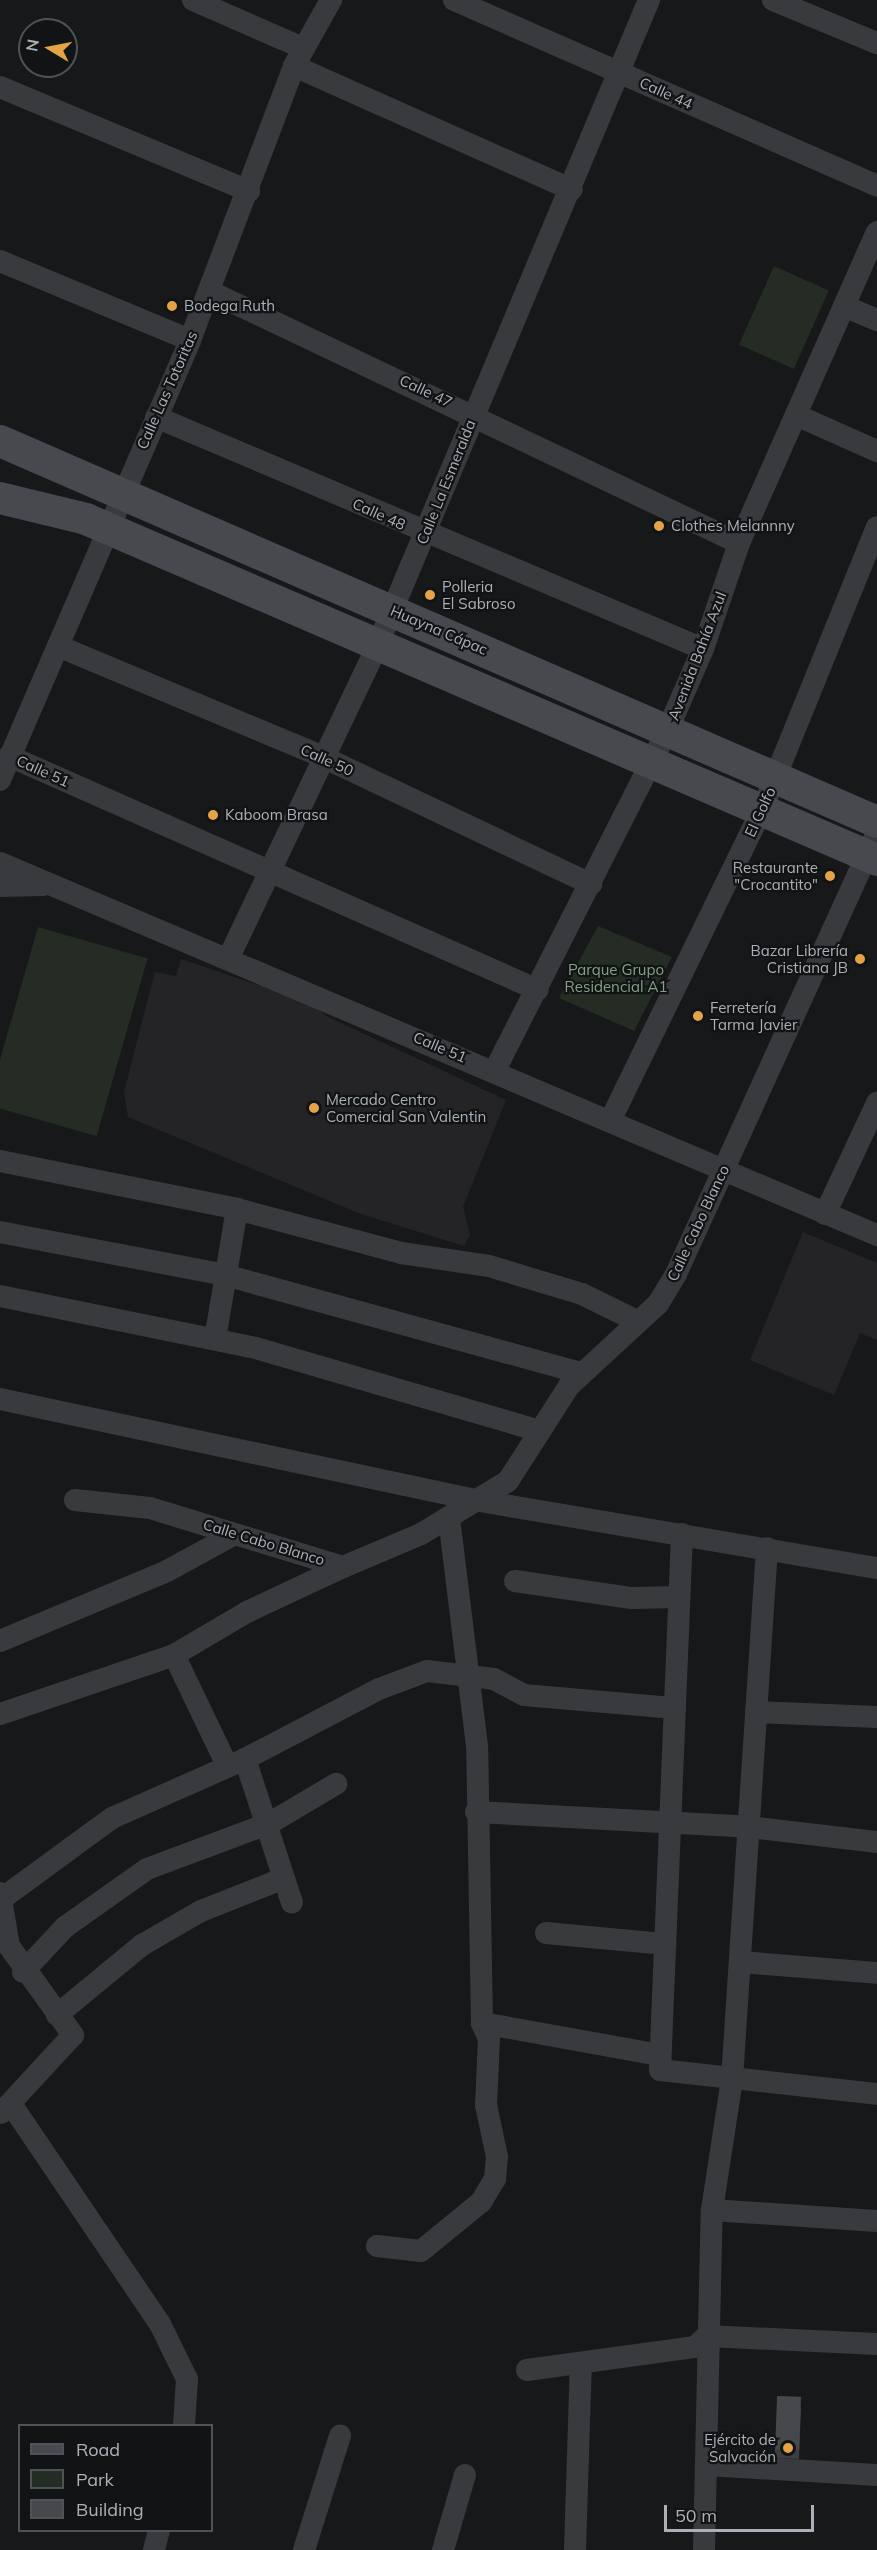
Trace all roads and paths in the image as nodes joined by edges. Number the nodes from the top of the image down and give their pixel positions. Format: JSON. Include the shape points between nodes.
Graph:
{"nodes":[{"id":1,"x":193,"y":0,"type":"edge"},
{"id":2,"x":332,"y":0,"type":"edge"},
{"id":3,"x":454,"y":0,"type":"edge"},
{"id":4,"x":649,"y":0,"type":"edge"},
{"id":5,"x":773,"y":0,"type":"edge"},
{"id":6,"x":877,"y":43,"type":"edge"},
{"id":7,"x":299,"y":57,"type":"junction"},
{"id":8,"x":619,"y":72,"type":"junction"},
{"id":9,"x":0,"y":87,"type":"edge"},
{"id":10,"x":877,"y":186,"type":"edge"},
{"id":11,"x":572,"y":190,"type":"junction"},
{"id":12,"x":249,"y":191,"type":"junction"},
{"id":13,"x":877,"y":232,"type":"edge"},
{"id":14,"x":0,"y":261,"type":"edge"},
{"id":15,"x":208,"y":291,"type":"junction"},
{"id":16,"x":844,"y":306,"type":"junction"},
{"id":17,"x":877,"y":320,"type":"edge"},
{"id":18,"x":190,"y":340,"type":"junction"},
{"id":19,"x":473,"y":413,"type":"junction"},
{"id":20,"x":796,"y":415,"type":"junction"},
{"id":21,"x":156,"y":417,"type":"junction"},
{"id":22,"x":0,"y":441,"type":"edge"},
{"id":23,"x":877,"y":451,"type":"edge"},
{"id":24,"x":120,"y":492,"type":"junction"},
{"id":25,"x":0,"y":498,"type":"edge"},
{"id":26,"x":877,"y":527,"type":"edge"},
{"id":27,"x":106,"y":528,"type":"junction"},
{"id":28,"x":425,"y":534,"type":"junction"},
{"id":29,"x":739,"y":543,"type":"junction"},
{"id":30,"x":393,"y":610,"type":"junction"},
{"id":31,"x":378,"y":644,"type":"junction"},
{"id":32,"x":58,"y":646,"type":"junction"},
{"id":33,"x":703,"y":650,"type":"junction"},
{"id":34,"x":668,"y":729,"type":"junction"},
{"id":35,"x":9,"y":756,"type":"junction"},
{"id":36,"x":324,"y":757,"type":"junction"},
{"id":37,"x":652,"y":765,"type":"junction"},
{"id":38,"x":776,"y":778,"type":"junction"},
{"id":39,"x":0,"y":780,"type":"edge"},
{"id":40,"x":762,"y":810,"type":"junction"},
{"id":41,"x":877,"y":822,"type":"edge"},
{"id":42,"x":874,"y":849,"type":"edge"},
{"id":43,"x":0,"y":863,"type":"edge"},
{"id":44,"x":271,"y":871,"type":"junction"},
{"id":45,"x":50,"y":884,"type":"junction"},
{"id":46,"x":591,"y":884,"type":"junction"},
{"id":47,"x":0,"y":886,"type":"edge"},
{"id":48,"x":229,"y":957,"type":"junction"},
{"id":49,"x":538,"y":990,"type":"junction"},
{"id":50,"x":495,"y":1070,"type":"junction"},
{"id":51,"x":877,"y":1103,"type":"edge"},
{"id":52,"x":610,"y":1121,"type":"junction"},
{"id":53,"x":0,"y":1161,"type":"edge"},
{"id":54,"x":723,"y":1170,"type":"junction"},
{"id":55,"x":237,"y":1209,"type":"junction"},
{"id":56,"x":825,"y":1214,"type":"junction"},
{"id":57,"x":0,"y":1232,"type":"edge"},
{"id":58,"x":877,"y":1235,"type":"edge"},
{"id":59,"x":228,"y":1275,"type":"junction"},
{"id":60,"x":0,"y":1296,"type":"edge"},
{"id":61,"x":637,"y":1321,"type":"junction"},
{"id":62,"x":215,"y":1339,"type":"junction"},
{"id":63,"x":582,"y":1373,"type":"junction"},
{"id":64,"x":0,"y":1399,"type":"edge"},
{"id":65,"x":540,"y":1431,"type":"junction"},
{"id":66,"x":75,"y":1500,"type":"dead end"},
{"id":67,"x":480,"y":1501,"type":"junction"},
{"id":68,"x":449,"y":1519,"type":"junction"},
{"id":69,"x":235,"y":1534,"type":"junction"},
{"id":70,"x":681,"y":1534,"type":"junction"},
{"id":71,"x":767,"y":1548,"type":"junction"},
{"id":72,"x":343,"y":1567,"type":"junction"},
{"id":73,"x":877,"y":1568,"type":"edge"},
{"id":74,"x":515,"y":1581,"type":"dead end"},
{"id":75,"x":679,"y":1597,"type":"junction"},
{"id":76,"x":0,"y":1641,"type":"edge"},
{"id":77,"x":174,"y":1655,"type":"junction"},
{"id":78,"x":468,"y":1676,"type":"junction"},
{"id":79,"x":674,"y":1708,"type":"junction"},
{"id":80,"x":756,"y":1712,"type":"junction"},
{"id":81,"x":0,"y":1714,"type":"edge"},
{"id":82,"x":877,"y":1718,"type":"edge"},
{"id":83,"x":236,"y":1762,"type":"junction"},
{"id":84,"x":336,"y":1784,"type":"dead end"},
{"id":85,"x":476,"y":1812,"type":"junction"},
{"id":86,"x":270,"y":1823,"type":"junction"},
{"id":87,"x":670,"y":1823,"type":"junction"},
{"id":88,"x":749,"y":1827,"type":"junction"},
{"id":89,"x":877,"y":1842,"type":"edge"},
{"id":90,"x":282,"y":1879,"type":"junction"},
{"id":91,"x":1,"y":1897,"type":"edge"},
{"id":92,"x":292,"y":1903,"type":"dead end"},
{"id":93,"x":546,"y":1933,"type":"dead end"},
{"id":94,"x":665,"y":1944,"type":"junction"},
{"id":95,"x":741,"y":1962,"type":"junction"},
{"id":96,"x":23,"y":1972,"type":"junction"},
{"id":97,"x":877,"y":1973,"type":"edge"},
{"id":98,"x":57,"y":2015,"type":"junction"},
{"id":99,"x":482,"y":2024,"type":"junction"},
{"id":100,"x":660,"y":2055,"type":"junction"},
{"id":101,"x":732,"y":2079,"type":"junction"},
{"id":102,"x":877,"y":2094,"type":"edge"},
{"id":103,"x":6,"y":2109,"type":"edge"},
{"id":104,"x":712,"y":2210,"type":"junction"},
{"id":105,"x":877,"y":2221,"type":"edge"},
{"id":106,"x":377,"y":2246,"type":"dead end"},
{"id":107,"x":707,"y":2336,"type":"junction"},
{"id":108,"x":877,"y":2344,"type":"edge"},
{"id":109,"x":581,"y":2363,"type":"junction"},
{"id":110,"x":527,"y":2370,"type":"dead end"},
{"id":111,"x":184,"y":2424,"type":"edge"},
{"id":112,"x":340,"y":2436,"type":"dead end"},
{"id":113,"x":707,"y":2465,"type":"junction"},
{"id":114,"x":465,"y":2475,"type":"dead end"},
{"id":115,"x":877,"y":2475,"type":"edge"},
{"id":116,"x":158,"y":2532,"type":"edge"},
{"id":117,"x":154,"y":2550,"type":"edge"},
{"id":118,"x":304,"y":2550,"type":"edge"},
{"id":119,"x":443,"y":2550,"type":"edge"},
{"id":120,"x":575,"y":2550,"type":"edge"},
{"id":121,"x":704,"y":2550,"type":"edge"}],
"edges":[{"from":1,"to":7,"type":"street"},
{"from":2,"to":7,"type":"street","name":"Calle Las Totoritas"},
{"from":3,"to":8,"type":"street","name":"Calle 44"},
{"from":4,"to":8,"type":"street","name":"Calle La Esmeralda"},
{"from":5,"to":6,"type":"street"},
{"from":7,"to":11,"type":"street"},
{"from":7,"to":12,"type":"street","name":"Calle Las Totoritas"},
{"from":8,"to":10,"type":"street","name":"Calle 44"},
{"from":8,"to":11,"type":"street","name":"Calle La Esmeralda"},
{"from":9,"to":12,"type":"street"},
{"from":11,"to":19,"type":"street","name":"Calle La Esmeralda"},
{"from":12,"to":15,"type":"street","name":"Calle Las Totoritas"},
{"from":13,"to":16,"type":"street","name":"Avenida Bahía Azul"},
{"from":14,"to":18,"type":"street"},
{"from":15,"to":18,"type":"street","name":"Calle Las Totoritas"},
{"from":15,"to":19,"type":"street","name":"Calle 47"},
{"from":16,"to":17,"type":"street"},
{"from":16,"to":20,"type":"street","name":"Avenida Bahía Azul"},
{"from":18,"to":21,"type":"street","name":"Calle Las Totoritas"},
{"from":19,"to":28,"type":"street","name":"Calle La Esmeralda"},
{"from":19,"to":29,"type":"street","name":"Calle 47"},
{"from":20,"to":23,"type":"street"},
{"from":20,"to":29,"type":"street","name":"Avenida Bahía Azul"},
{"from":21,"to":24,"type":"street","name":"Calle Las Totoritas"},
{"from":21,"to":28,"type":"street","name":"Calle 48"},
{"from":22,"to":24,"type":"main road","name":"Huayna Cápac"},
{"from":24,"to":27,"type":"street","name":"Calle Las Totoritas"},
{"from":24,"to":30,"type":"main road","name":"Huayna Cápac"},
{"from":25,"to":27,"type":"main road"},
{"from":26,"to":38,"type":"street","name":"El Golfo"},
{"from":27,"to":31,"type":"main road"},
{"from":27,"to":32,"type":"street","name":"Calle Las Totoritas"},
{"from":28,"to":30,"type":"street","name":"Calle La Esmeralda"},
{"from":28,"to":33,"type":"street","name":"Calle 48"},
{"from":29,"to":33,"type":"street","name":"Avenida Bahía Azul"},
{"from":30,"to":31,"type":"street","name":"Calle La Esmeralda"},
{"from":30,"to":34,"type":"main road","name":"Huayna Cápac"},
{"from":31,"to":36,"type":"street","name":"Calle La Esmeralda"},
{"from":31,"to":37,"type":"main road"},
{"from":32,"to":35,"type":"street","name":"Calle Las Totoritas"},
{"from":32,"to":36,"type":"street","name":"Calle 50"},
{"from":33,"to":34,"type":"street","name":"Avenida Bahía Azul"},
{"from":34,"to":37,"type":"street","name":"Avenida Bahía Azul"},
{"from":34,"to":38,"type":"main road","name":"Huayna Cápac"},
{"from":35,"to":39,"type":"street","name":"Calle Las Totoritas"},
{"from":35,"to":44,"type":"street","name":"Calle 51"},
{"from":36,"to":44,"type":"street","name":"Calle La Esmeralda"},
{"from":36,"to":46,"type":"street","name":"Calle 50"},
{"from":37,"to":40,"type":"main road"},
{"from":37,"to":46,"type":"street","name":"Avenida Bahía Azul"},
{"from":38,"to":40,"type":"street","name":"El Golfo"},
{"from":38,"to":41,"type":"main road","name":"Huayna Cápac"},
{"from":40,"to":42,"type":"main road"},
{"from":40,"to":52,"type":"street","name":"El Golfo"},
{"from":42,"to":54,"type":"street","name":"Calle Cabo Blanco"},
{"from":43,"to":45,"type":"street","name":"Calle 51"},
{"from":44,"to":48,"type":"street","name":"Calle La Esmeralda"},
{"from":44,"to":49,"type":"street","name":"Calle 51"},
{"from":45,"to":47,"type":"street"},
{"from":45,"to":48,"type":"street","name":"Calle 51"},
{"from":46,"to":49,"type":"street","name":"Avenida Bahía Azul"},
{"from":48,"to":50,"type":"street","name":"Calle 51"},
{"from":49,"to":50,"type":"street","name":"Avenida Bahía Azul"},
{"from":50,"to":52,"type":"street","name":"Calle 51"},
{"from":51,"to":56,"type":"street"},
{"from":52,"to":54,"type":"street","name":"Calle 51"},
{"from":53,"to":55,"type":"street"},
{"from":54,"to":56,"type":"street","name":"Calle 51"},
{"from":54,"to":61,"type":"street","name":"Calle Cabo Blanco","via":[[676,1274],[658,1304]]},
{"from":55,"to":59,"type":"street"},
{"from":55,"to":61,"type":"street","via":[[401,1253],[536,1277]]},
{"from":56,"to":58,"type":"street","name":"Calle 51"},
{"from":57,"to":59,"type":"street"},
{"from":59,"to":62,"type":"street"},
{"from":59,"to":63,"type":"street"},
{"from":60,"to":62,"type":"street"},
{"from":61,"to":63,"type":"street","name":"Calle Cabo Blanco"},
{"from":62,"to":65,"type":"street","via":[[334,1367]]},
{"from":63,"to":65,"type":"street","name":"Calle Cabo Blanco"},
{"from":64,"to":67,"type":"street"},
{"from":65,"to":67,"type":"street","name":"Calle Cabo Blanco","via":[[508,1481]]},
{"from":66,"to":69,"type":"street","name":"Calle Cabo Blanco","via":[[150,1508]]},
{"from":67,"to":68,"type":"street","name":"Calle Cabo Blanco"},
{"from":67,"to":70,"type":"street"},
{"from":68,"to":72,"type":"street","name":"Calle Cabo Blanco"},
{"from":68,"to":78,"type":"street"},
{"from":69,"to":72,"type":"street","name":"Calle Cabo Blanco"},
{"from":69,"to":76,"type":"street","via":[[167,1571],[70,1608]]},
{"from":70,"to":71,"type":"street"},
{"from":70,"to":75,"type":"street"},
{"from":71,"to":73,"type":"street"},
{"from":71,"to":80,"type":"street"},
{"from":72,"to":77,"type":"street","via":[[247,1612]]},
{"from":74,"to":75,"type":"street","via":[[632,1598]]},
{"from":75,"to":79,"type":"street"},
{"from":77,"to":81,"type":"street"},
{"from":77,"to":83,"type":"street"},
{"from":78,"to":79,"type":"street","via":[[494,1679],[524,1695]]},
{"from":78,"to":83,"type":"street","via":[[427,1671],[379,1689]]},
{"from":78,"to":85,"type":"street","via":[[477,1746]]},
{"from":79,"to":87,"type":"street"},
{"from":80,"to":82,"type":"street"},
{"from":80,"to":88,"type":"street"},
{"from":83,"to":86,"type":"street"},
{"from":83,"to":91,"type":"street","via":[[112,1818]]},
{"from":84,"to":86,"type":"street"},
{"from":85,"to":87,"type":"street"},
{"from":85,"to":99,"type":"street"},
{"from":86,"to":90,"type":"street"},
{"from":86,"to":96,"type":"street","via":[[147,1869],[65,1927]]},
{"from":87,"to":88,"type":"street"},
{"from":87,"to":94,"type":"street"},
{"from":88,"to":89,"type":"street"},
{"from":88,"to":95,"type":"street"},
{"from":90,"to":92,"type":"street"},
{"from":90,"to":98,"type":"street","via":[[201,1911],[142,1945]]},
{"from":91,"to":96,"type":"street","via":[[9,1946]]},
{"from":93,"to":94,"type":"street"},
{"from":94,"to":100,"type":"street"},
{"from":95,"to":97,"type":"street"},
{"from":95,"to":101,"type":"street"},
{"from":96,"to":98,"type":"street"},
{"from":98,"to":103,"type":"street","via":[[73,2035]]},
{"from":99,"to":100,"type":"street"},
{"from":99,"to":106,"type":"street","via":[[489,2039],[486,2105],[497,2157],[495,2179],[481,2202],[421,2251]]},
{"from":100,"to":101,"type":"street","via":[[660,2070]]},
{"from":101,"to":102,"type":"street"},
{"from":101,"to":104,"type":"street"},
{"from":103,"to":111,"type":"street","via":[[160,2324],[187,2379]]},
{"from":104,"to":105,"type":"street"},
{"from":104,"to":107,"type":"street"},
{"from":107,"to":108,"type":"street"},
{"from":107,"to":109,"type":"street","via":[[695,2347]]},
{"from":107,"to":113,"type":"street"},
{"from":109,"to":110,"type":"street"},
{"from":109,"to":120,"type":"street"},
{"from":112,"to":118,"type":"street"},
{"from":113,"to":115,"type":"street"},
{"from":113,"to":121,"type":"street"},
{"from":114,"to":119,"type":"street"},
{"from":116,"to":117,"type":"street"}]}
